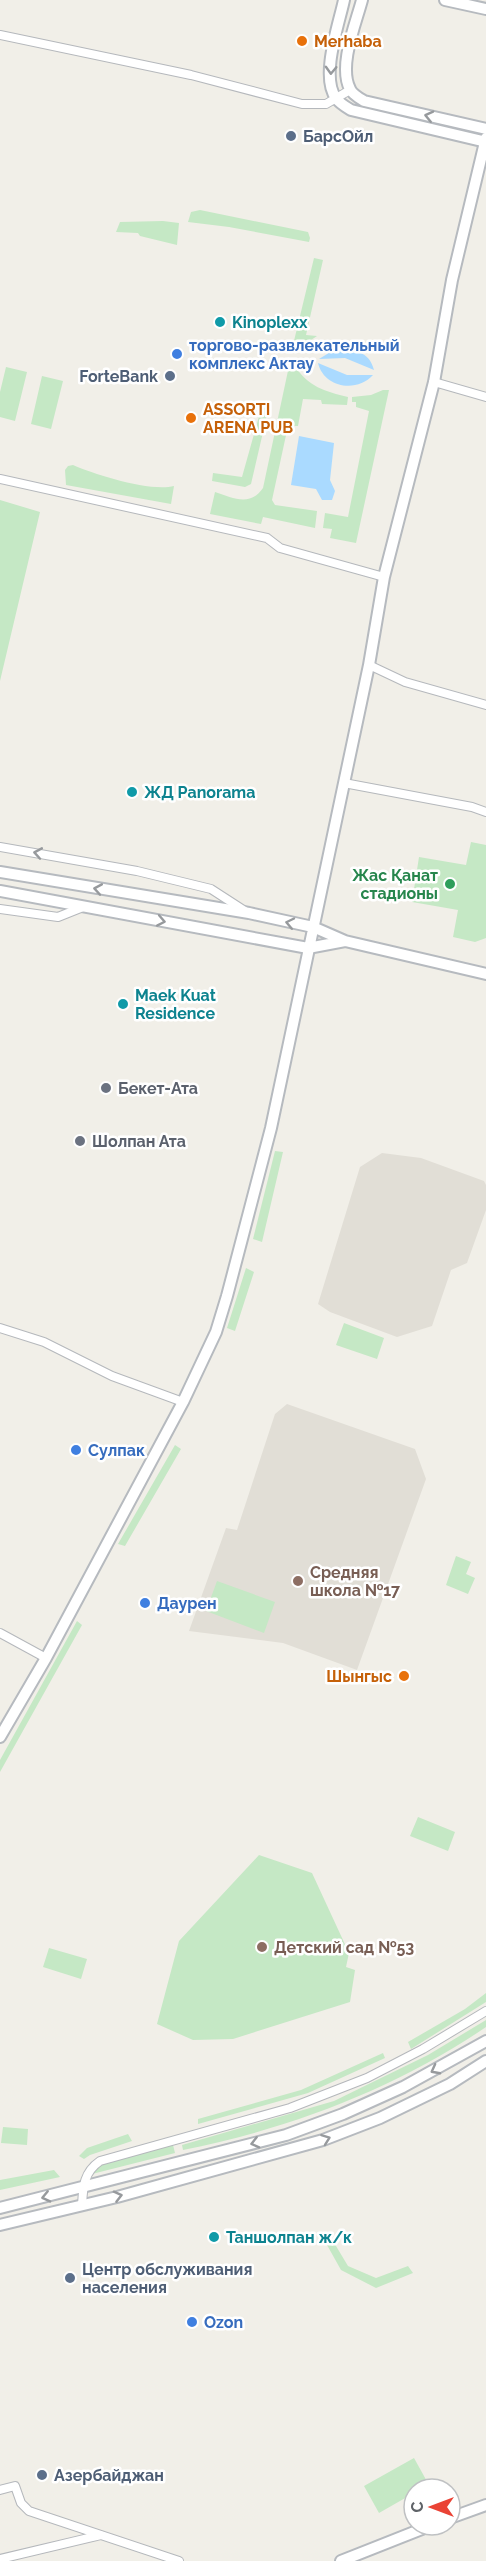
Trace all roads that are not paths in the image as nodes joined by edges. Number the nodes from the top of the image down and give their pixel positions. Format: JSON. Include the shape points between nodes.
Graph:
{"nodes":[{"id":1,"x":344,"y":0,"type":"edge"},
{"id":2,"x":362,"y":0,"type":"edge"},
{"id":3,"x":445,"y":0,"type":"edge"},
{"id":4,"x":486,"y":9,"type":"edge"},
{"id":5,"x":0,"y":35,"type":"edge"},
{"id":6,"x":350,"y":90,"type":"junction"},
{"id":7,"x":336,"y":98,"type":"junction"},
{"id":8,"x":486,"y":129,"type":"edge"},
{"id":9,"x":486,"y":141,"type":"edge"},
{"id":10,"x":434,"y":382,"type":"junction"},
{"id":11,"x":486,"y":397,"type":"edge"},
{"id":12,"x":0,"y":478,"type":"edge"},
{"id":13,"x":384,"y":577,"type":"junction"},
{"id":14,"x":369,"y":665,"type":"junction"},
{"id":15,"x":486,"y":705,"type":"edge"},
{"id":16,"x":344,"y":783,"type":"junction"},
{"id":17,"x":486,"y":812,"type":"edge"},
{"id":18,"x":0,"y":847,"type":"edge"},
{"id":19,"x":0,"y":872,"type":"edge"},
{"id":20,"x":0,"y":891,"type":"edge"},
{"id":21,"x":86,"y":906,"type":"junction"},
{"id":22,"x":0,"y":909,"type":"edge"},
{"id":23,"x":249,"y":913,"type":"junction"},
{"id":24,"x":313,"y":927,"type":"junction"},
{"id":25,"x":345,"y":941,"type":"junction"},
{"id":26,"x":308,"y":948,"type":"junction"},
{"id":27,"x":486,"y":974,"type":"edge"},
{"id":28,"x":0,"y":1328,"type":"edge"},
{"id":29,"x":183,"y":1402,"type":"junction"},
{"id":30,"x":0,"y":1633,"type":"edge"},
{"id":31,"x":46,"y":1658,"type":"junction"},
{"id":32,"x":0,"y":1737,"type":"edge"},
{"id":33,"x":486,"y":2011,"type":"edge"},
{"id":34,"x":486,"y":2041,"type":"edge"},
{"id":35,"x":486,"y":2061,"type":"edge"},
{"id":36,"x":83,"y":2188,"type":"junction"},
{"id":37,"x":82,"y":2205,"type":"junction"},
{"id":38,"x":0,"y":2208,"type":"edge"},
{"id":39,"x":0,"y":2225,"type":"edge"},
{"id":40,"x":0,"y":2490,"type":"edge"},
{"id":41,"x":486,"y":2505,"type":"edge"},
{"id":42,"x":462,"y":2514,"type":"edge"},
{"id":43,"x":102,"y":2535,"type":"junction"},
{"id":44,"x":402,"y":2537,"type":"edge"},
{"id":45,"x":0,"y":2559,"type":"edge"},
{"id":46,"x":179,"y":2561,"type":"edge"},
{"id":47,"x":341,"y":2561,"type":"edge"}],
"edges":[{"from":1,"to":7,"type":"main road","one_way":true,"via":[[330,64],[330,83]]},
{"from":2,"to":6,"type":"main road","via":[[346,59]]},
{"from":3,"to":4,"type":"main road"},
{"from":5,"to":7,"type":"street","via":[[191,75],[302,104],[326,104]]},
{"from":6,"to":7,"type":"street"},
{"from":8,"to":6,"type":"main road","one_way":true,"via":[[364,101]]},
{"from":7,"to":9,"type":"main road","via":[[351,110]]},
{"from":9,"to":10,"type":"main road","via":[[452,280]]},
{"from":10,"to":11,"type":"street"},
{"from":10,"to":13,"type":"main road"},
{"from":12,"to":13,"type":"street","via":[[267,538],[280,548]]},
{"from":13,"to":14,"type":"main road"},
{"from":14,"to":15,"type":"street","via":[[405,682]]},
{"from":14,"to":16,"type":"main road"},
{"from":16,"to":17,"type":"street"},
{"from":16,"to":24,"type":"main road"},
{"from":23,"to":18,"type":"street","one_way":true,"via":[[211,889],[137,871]]},
{"from":23,"to":19,"type":"main road","one_way":true},
{"from":20,"to":21,"type":"main road"},
{"from":21,"to":22,"type":"street","via":[[58,916]]},
{"from":21,"to":26,"type":"main road","one_way":true},
{"from":24,"to":23,"type":"main road","one_way":true},
{"from":24,"to":25,"type":"main road"},
{"from":24,"to":26,"type":"main road"},
{"from":25,"to":26,"type":"main road"},
{"from":25,"to":27,"type":"main road"},
{"from":26,"to":29,"type":"main road","via":[[247,1227],[216,1332]]},
{"from":28,"to":29,"type":"street","via":[[44,1342],[112,1376]]},
{"from":29,"to":31,"type":"main road"},
{"from":30,"to":31,"type":"street"},
{"from":31,"to":32,"type":"main road"},
{"from":33,"to":36,"type":"street","via":[[367,2078],[290,2108],[100,2161],[87,2172]]},
{"from":34,"to":36,"type":"main road","one_way":true,"via":[[403,2087],[286,2135]]},
{"from":37,"to":35,"type":"main road","one_way":true,"via":[[323,2140],[380,2118],[450,2084]]},
{"from":36,"to":37,"type":"street"},
{"from":36,"to":38,"type":"main road","one_way":true},
{"from":37,"to":39,"type":"main road"},
{"from":40,"to":43,"type":"street","via":[[15,2486],[21,2504],[29,2511]]},
{"from":41,"to":42,"type":"main road"},
{"from":43,"to":45,"type":"street"},
{"from":43,"to":46,"type":"street"},
{"from":44,"to":47,"type":"main road"}]}
